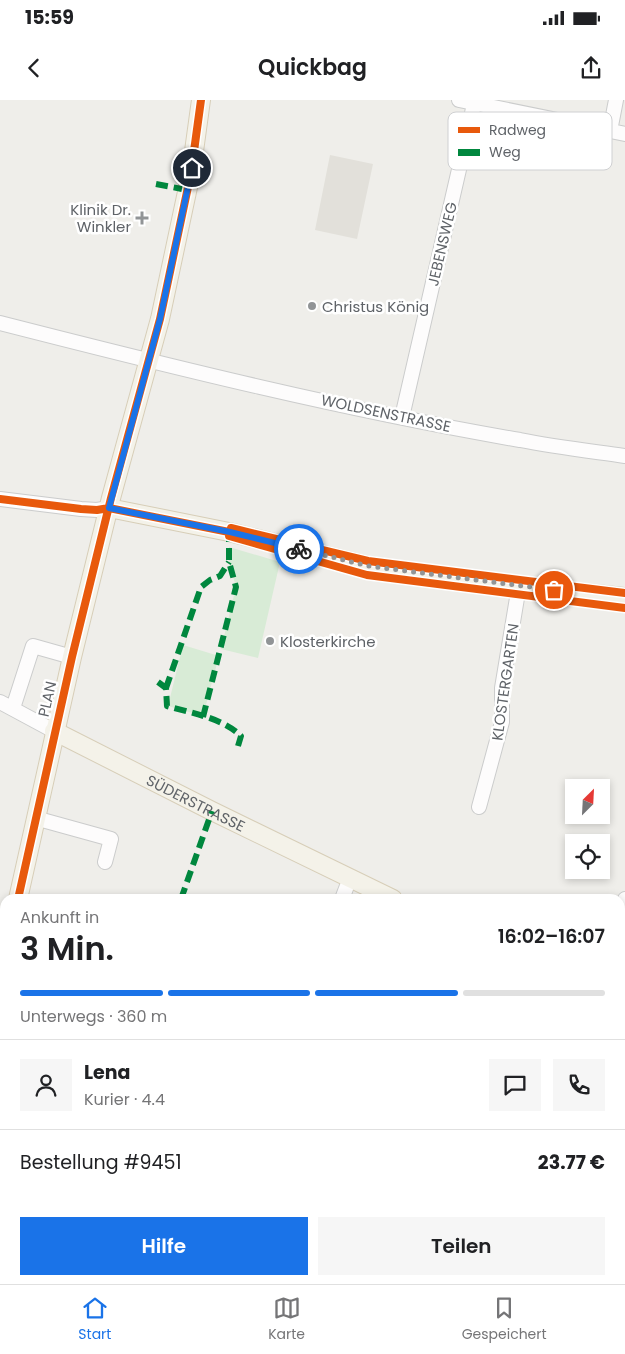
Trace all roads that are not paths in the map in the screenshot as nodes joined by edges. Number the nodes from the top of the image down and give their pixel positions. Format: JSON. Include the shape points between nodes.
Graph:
{"nodes":[{"id":1,"x":201,"y":100,"type":"edge"},
{"id":2,"x":459,"y":100,"type":"edge"},
{"id":3,"x":616,"y":100,"type":"edge"},
{"id":4,"x":475,"y":102,"type":"edge"},
{"id":5,"x":522,"y":112,"type":"edge"},
{"id":6,"x":612,"y":121,"type":"edge"},
{"id":7,"x":612,"y":131,"type":"edge"},
{"id":8,"x":625,"y":134,"type":"edge"},
{"id":9,"x":459,"y":170,"type":"edge"},
{"id":10,"x":0,"y":323,"type":"edge"},
{"id":11,"x":148,"y":360,"type":"junction"},
{"id":12,"x":402,"y":417,"type":"junction"},
{"id":13,"x":625,"y":456,"type":"edge"},
{"id":14,"x":0,"y":499,"type":"edge"},
{"id":15,"x":109,"y":508,"type":"junction"},
{"id":16,"x":519,"y":586,"type":"junction"},
{"id":17,"x":625,"y":597,"type":"edge"},
{"id":18,"x":72,"y":657,"type":"junction"},
{"id":19,"x":6,"y":705,"type":"edge"},
{"id":20,"x":54,"y":731,"type":"junction"},
{"id":21,"x":479,"y":807,"type":"dead end"},
{"id":22,"x":36,"y":818,"type":"junction"},
{"id":23,"x":105,"y":862,"type":"dead end"},
{"id":24,"x":350,"y":878,"type":"junction"},
{"id":25,"x":19,"y":894,"type":"edge"},
{"id":26,"x":344,"y":894,"type":"edge"},
{"id":27,"x":380,"y":894,"type":"edge"}],
"edges":[{"from":1,"to":11,"type":"main road","name":"PLAN","via":[[187,190],[160,319]]},
{"from":2,"to":4,"type":"street"},
{"from":3,"to":6,"type":"street"},
{"from":4,"to":5,"type":"street"},
{"from":7,"to":8,"type":"street"},
{"from":9,"to":12,"type":"street","name":"JEBENSWEG"},
{"from":10,"to":11,"type":"street","name":"WOLDSENSTRASSE"},
{"from":11,"to":12,"type":"street","name":"WOLDSENSTRASSE"},
{"from":11,"to":15,"type":"main road","name":"PLAN"},
{"from":12,"to":13,"type":"street","name":"WOLDSENSTRASSE"},
{"from":14,"to":15,"type":"street","via":[[81,510]]},
{"from":15,"to":16,"type":"main road","via":[[230,532],[368,566]]},
{"from":15,"to":18,"type":"main road","name":"PLAN"},
{"from":16,"to":17,"type":"main road"},
{"from":16,"to":21,"type":"street","name":"KLOSTERGARTEN","via":[[502,688],[502,722]]},
{"from":18,"to":19,"type":"street","via":[[33,646]]},
{"from":18,"to":20,"type":"main road","name":"PLAN"},
{"from":19,"to":20,"type":"street","name":"SÜDERSTRASSE"},
{"from":20,"to":22,"type":"main road","name":"PLAN"},
{"from":20,"to":24,"type":"main road","name":"SÜDERSTRASSE"},
{"from":22,"to":23,"type":"street","via":[[111,839]]},
{"from":22,"to":25,"type":"main road","name":"PLAN"},
{"from":24,"to":26,"type":"street"},
{"from":24,"to":27,"type":"main road","name":"SÜDERSTRASSE"}]}
